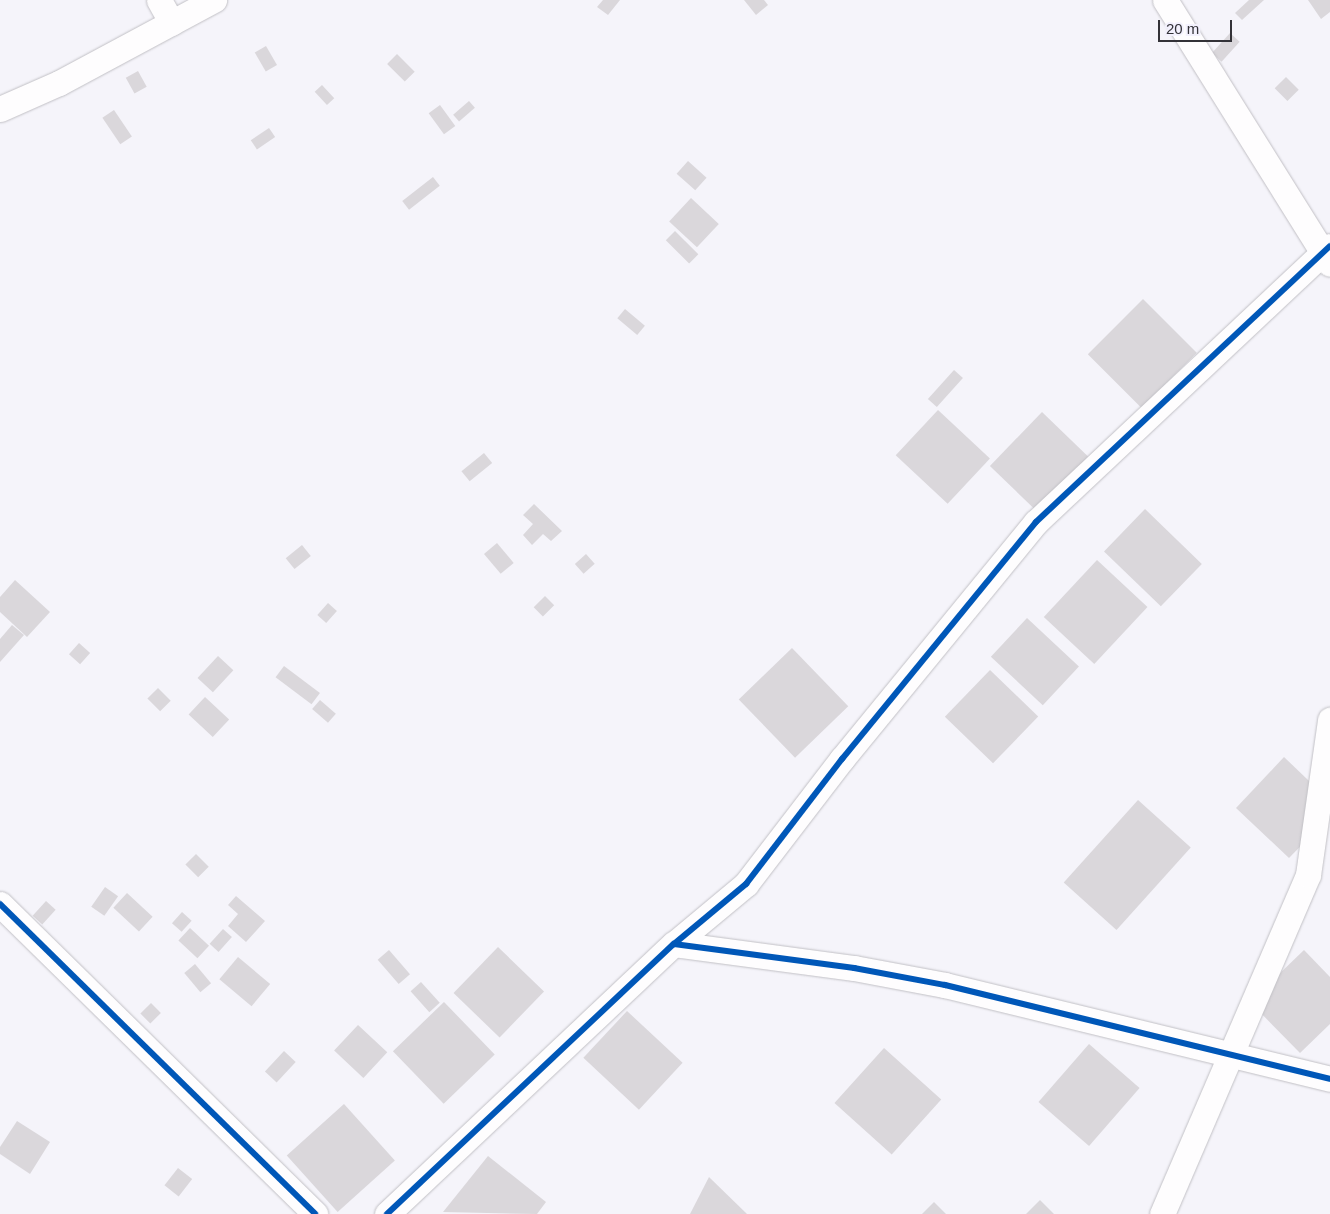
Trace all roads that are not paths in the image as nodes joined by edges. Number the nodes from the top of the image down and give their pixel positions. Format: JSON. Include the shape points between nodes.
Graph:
{"nodes":[{"id":1,"x":159,"y":0,"type":"edge"},
{"id":2,"x":214,"y":0,"type":"edge"},
{"id":3,"x":1165,"y":0,"type":"edge"},
{"id":4,"x":172,"y":23,"type":"junction"},
{"id":5,"x":0,"y":109,"type":"edge"},
{"id":6,"x":1327,"y":253,"type":"edge"},
{"id":7,"x":1330,"y":720,"type":"edge"},
{"id":8,"x":0,"y":904,"type":"edge"},
{"id":9,"x":674,"y":944,"type":"junction"},
{"id":10,"x":1230,"y":1053,"type":"junction"},
{"id":11,"x":1330,"y":1079,"type":"edge"},
{"id":12,"x":315,"y":1214,"type":"edge"},
{"id":13,"x":387,"y":1214,"type":"edge"},
{"id":14,"x":1162,"y":1214,"type":"edge"}],
"edges":[{"from":1,"to":4,"type":"street"},
{"from":2,"to":4,"type":"street"},
{"from":3,"to":6,"type":"street"},
{"from":4,"to":5,"type":"street","via":[[59,83]]},
{"from":6,"to":9,"type":"street","via":[[1036,522],[842,759],[746,884]]},
{"from":7,"to":10,"type":"street","via":[[1308,875]]},
{"from":8,"to":12,"type":"street"},
{"from":9,"to":10,"type":"street","via":[[854,968],[945,985]]},
{"from":9,"to":13,"type":"street"},
{"from":10,"to":11,"type":"street"},
{"from":10,"to":14,"type":"street"}]}
